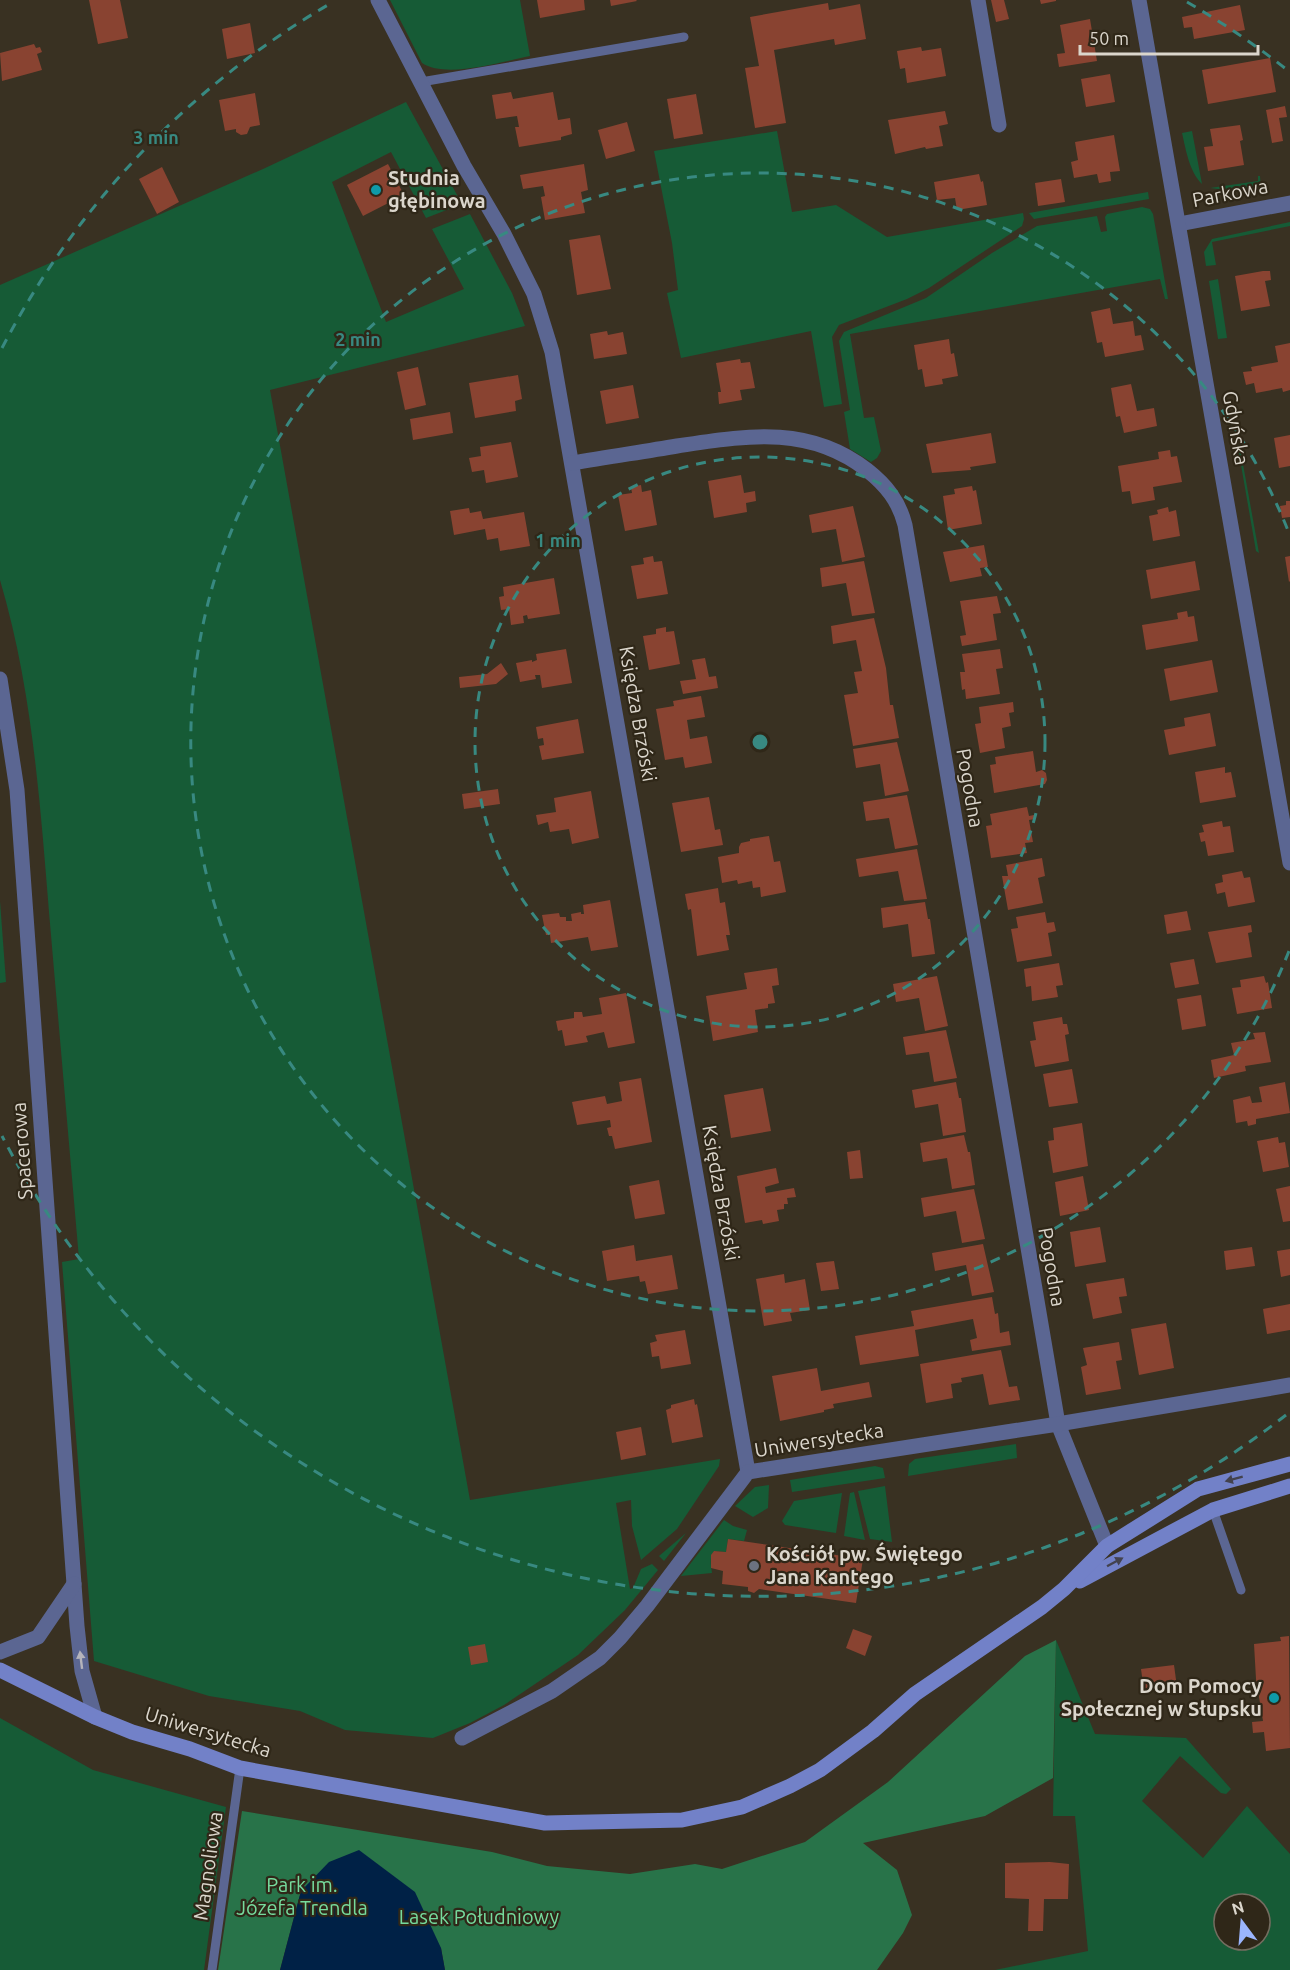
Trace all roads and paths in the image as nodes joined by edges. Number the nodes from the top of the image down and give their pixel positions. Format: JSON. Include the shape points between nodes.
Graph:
{"nodes":[{"id":1,"x":378,"y":0,"type":"edge"},
{"id":2,"x":978,"y":0,"type":"edge"},
{"id":3,"x":1139,"y":0,"type":"edge"},
{"id":4,"x":684,"y":37,"type":"dead end"},
{"id":5,"x":421,"y":82,"type":"junction"},
{"id":6,"x":999,"y":125,"type":"dead end"},
{"id":7,"x":1290,"y":203,"type":"edge"},
{"id":8,"x":1179,"y":224,"type":"junction"},
{"id":9,"x":573,"y":463,"type":"junction"},
{"id":10,"x":0,"y":680,"type":"edge"},
{"id":11,"x":1290,"y":863,"type":"edge"},
{"id":12,"x":1290,"y":1385,"type":"edge"},
{"id":13,"x":1058,"y":1424,"type":"junction"},
{"id":14,"x":1290,"y":1464,"type":"edge"},
{"id":15,"x":748,"y":1472,"type":"junction"},
{"id":16,"x":1290,"y":1486,"type":"edge"},
{"id":17,"x":1213,"y":1510,"type":"junction"},
{"id":18,"x":1107,"y":1546,"type":"junction"},
{"id":19,"x":74,"y":1584,"type":"junction"},
{"id":20,"x":1064,"y":1589,"type":"junction"},
{"id":21,"x":1241,"y":1590,"type":"dead end"},
{"id":22,"x":0,"y":1652,"type":"edge"},
{"id":23,"x":0,"y":1670,"type":"edge"},
{"id":24,"x":95,"y":1717,"type":"junction"},
{"id":25,"x":462,"y":1738,"type":"dead end"},
{"id":26,"x":240,"y":1768,"type":"junction"},
{"id":27,"x":212,"y":1970,"type":"edge"}],
"edges":[{"from":1,"to":5,"type":"street","name":"Księdza Brzóski"},
{"from":2,"to":6,"type":"street"},
{"from":3,"to":8,"type":"street","name":"Gdyńska"},
{"from":4,"to":5,"type":"lane"},
{"from":5,"to":9,"type":"street","name":"Księdza Brzóski","via":[[534,294],[552,352]]},
{"from":7,"to":8,"type":"street","name":"Parkowa"},
{"from":8,"to":11,"type":"street","name":"Gdyńska"},
{"from":9,"to":13,"type":"street","name":"Pogodna","via":[[770,435],[804,440],[856,462],[884,484],[900,509]]},
{"from":9,"to":15,"type":"street","name":"Księdza Brzóski"},
{"from":10,"to":19,"type":"street","name":"Spacerowa","via":[[17,790]]},
{"from":12,"to":13,"type":"street","name":"Uniwersytecka"},
{"from":13,"to":15,"type":"street","name":"Uniwersytecka"},
{"from":13,"to":18,"type":"street","name":"Pogodna"},
{"from":14,"to":18,"type":"main road","one_way":true,"via":[[1198,1489]]},
{"from":15,"to":25,"type":"street","name":"Uniwersytecka","via":[[647,1606],[600,1658],[543,1696]]},
{"from":16,"to":17,"type":"main road"},
{"from":20,"to":17,"type":"main road","one_way":true},
{"from":17,"to":21,"type":"lane"},
{"from":18,"to":20,"type":"main road"},
{"from":19,"to":22,"type":"street","via":[[39,1637]]},
{"from":24,"to":19,"type":"street","name":"Spacerowa","one_way":true,"via":[[82,1671]]},
{"from":20,"to":26,"type":"main road","name":"Uniwersytecka","via":[[915,1694],[820,1770],[742,1807],[682,1820],[545,1823]]},
{"from":23,"to":24,"type":"main road","name":"Uniwersytecka"},
{"from":24,"to":26,"type":"main road","name":"Uniwersytecka"},
{"from":26,"to":27,"type":"lane","name":"Magnoliowa"}]}
